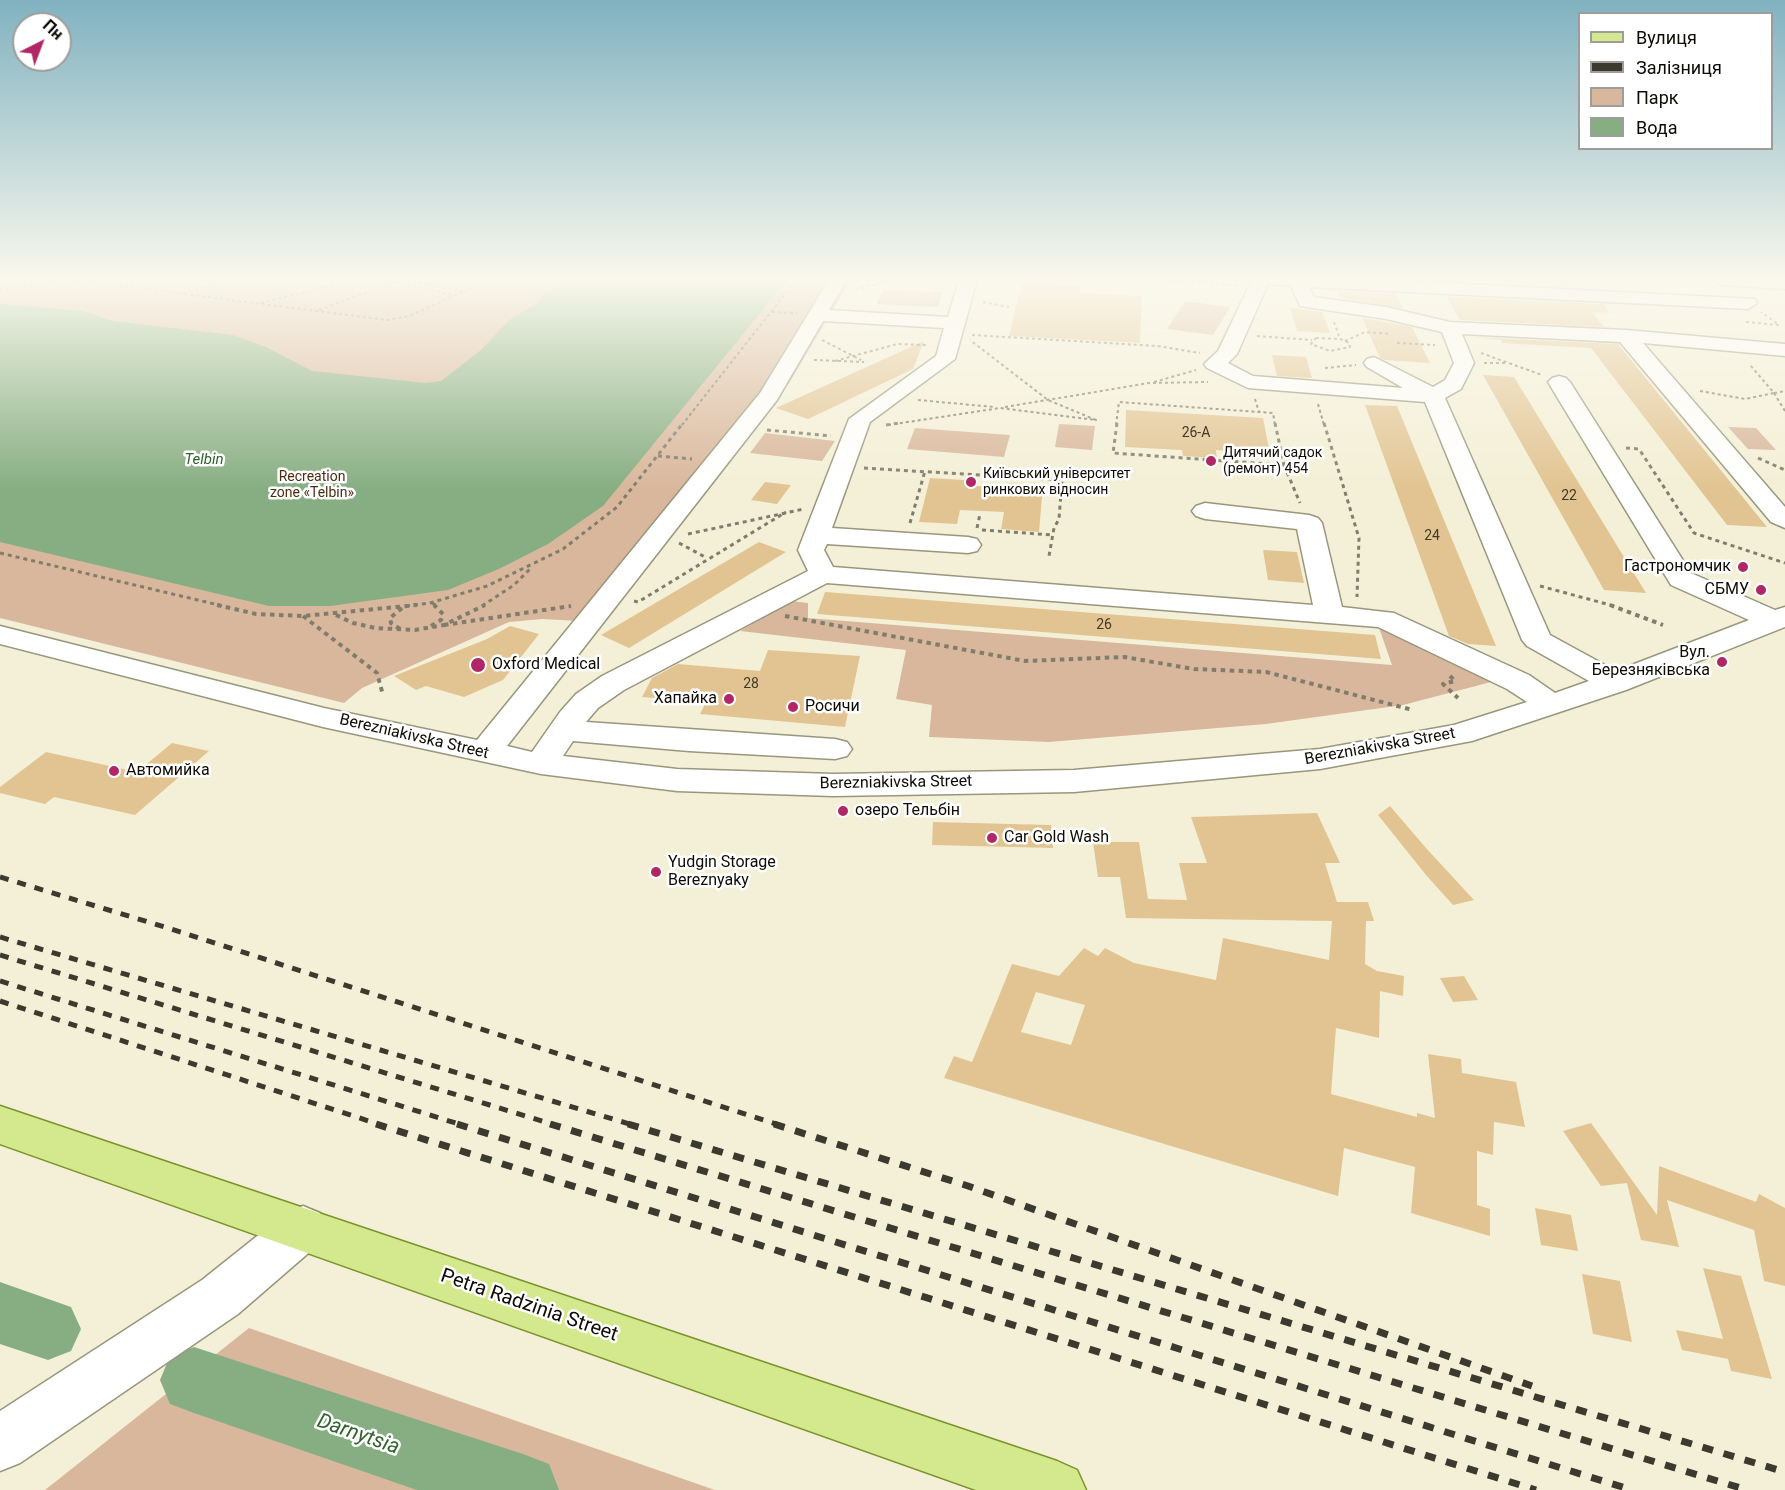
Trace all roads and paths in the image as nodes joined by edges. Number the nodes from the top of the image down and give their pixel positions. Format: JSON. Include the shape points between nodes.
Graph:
{"nodes":[{"id":1,"x":741,"y":350,"type":"edge"},
{"id":2,"x":803,"y":350,"type":"edge"},
{"id":3,"x":806,"y":350,"type":"edge"},
{"id":4,"x":828,"y":350,"type":"edge"},
{"id":5,"x":844,"y":350,"type":"edge"},
{"id":6,"x":877,"y":350,"type":"edge"},
{"id":7,"x":949,"y":350,"type":"edge"},
{"id":8,"x":977,"y":350,"type":"edge"},
{"id":9,"x":1173,"y":350,"type":"edge"},
{"id":10,"x":1226,"y":350,"type":"edge"},
{"id":11,"x":1325,"y":350,"type":"edge"},
{"id":12,"x":1345,"y":350,"type":"edge"},
{"id":13,"x":1458,"y":350,"type":"edge"},
{"id":14,"x":1469,"y":350,"type":"edge"},
{"id":15,"x":1469,"y":350,"type":"edge"},
{"id":16,"x":1637,"y":350,"type":"edge"},
{"id":17,"x":1743,"y":350,"type":"edge"},
{"id":18,"x":853,"y":356,"type":"junction"},
{"id":19,"x":1219,"y":360,"type":"junction"},
{"id":20,"x":835,"y":361,"type":"junction"},
{"id":21,"x":1374,"y":363,"type":"joint"},
{"id":22,"x":1510,"y":363,"type":"junction"},
{"id":23,"x":1325,"y":368,"type":"joint"},
{"id":24,"x":1567,"y":379,"type":"joint"},
{"id":25,"x":1662,"y":379,"type":"junction"},
{"id":26,"x":1248,"y":382,"type":"junction"},
{"id":27,"x":1149,"y":383,"type":"junction"},
{"id":28,"x":1323,"y":390,"type":"junction"},
{"id":29,"x":1774,"y":393,"type":"junction"},
{"id":30,"x":1785,"y":393,"type":"edge"},
{"id":31,"x":1433,"y":396,"type":"junction"},
{"id":32,"x":891,"y":398,"type":"junction"},
{"id":33,"x":1048,"y":400,"type":"junction"},
{"id":34,"x":1000,"y":408,"type":"junction"},
{"id":35,"x":1785,"y":411,"type":"edge"},
{"id":36,"x":757,"y":429,"type":"junction"},
{"id":37,"x":854,"y":434,"type":"junction"},
{"id":38,"x":1599,"y":446,"type":"junction"},
{"id":39,"x":657,"y":456,"type":"junction"},
{"id":40,"x":1754,"y":456,"type":"dead end"},
{"id":41,"x":702,"y":460,"type":"dead end"},
{"id":42,"x":1284,"y":465,"type":"junction"},
{"id":43,"x":842,"y":466,"type":"junction"},
{"id":44,"x":1785,"y":470,"type":"edge"},
{"id":45,"x":925,"y":471,"type":"junction"},
{"id":46,"x":828,"y":504,"type":"junction"},
{"id":47,"x":1206,"y":511,"type":"dead end"},
{"id":48,"x":786,"y":512,"type":"junction"},
{"id":49,"x":980,"y":514,"type":"dead end"},
{"id":50,"x":1785,"y":519,"type":"edge"},
{"id":51,"x":1309,"y":524,"type":"junction"},
{"id":52,"x":816,"y":535,"type":"junction"},
{"id":53,"x":972,"y":537,"type":"joint"},
{"id":54,"x":670,"y":538,"type":"junction"},
{"id":55,"x":905,"y":541,"type":"junction"},
{"id":56,"x":0,"y":553,"type":"edge"},
{"id":57,"x":1049,"y":556,"type":"dead end"},
{"id":58,"x":708,"y":558,"type":"junction"},
{"id":59,"x":1785,"y":563,"type":"edge"},
{"id":60,"x":534,"y":566,"type":"junction"},
{"id":61,"x":823,"y":574,"type":"junction"},
{"id":62,"x":1512,"y":581,"type":"junction"},
{"id":63,"x":615,"y":599,"type":"junction"},
{"id":64,"x":430,"y":603,"type":"junction"},
{"id":65,"x":763,"y":605,"type":"junction"},
{"id":66,"x":405,"y":606,"type":"junction"},
{"id":67,"x":336,"y":614,"type":"junction"},
{"id":68,"x":303,"y":615,"type":"junction"},
{"id":69,"x":1343,"y":615,"type":"junction"},
{"id":70,"x":1781,"y":619,"type":"edge"},
{"id":71,"x":444,"y":625,"type":"junction"},
{"id":72,"x":1663,"y":625,"type":"dead end"},
{"id":73,"x":428,"y":628,"type":"junction"},
{"id":74,"x":401,"y":630,"type":"junction"},
{"id":75,"x":0,"y":635,"type":"edge"},
{"id":76,"x":1460,"y":654,"type":"junction"},
{"id":77,"x":1615,"y":683,"type":"junction"},
{"id":78,"x":383,"y":694,"type":"dead end"},
{"id":79,"x":1458,"y":698,"type":"dead end"},
{"id":80,"x":1552,"y":705,"type":"junction"},
{"id":81,"x":1413,"y":710,"type":"dead end"},
{"id":82,"x":563,"y":730,"type":"junction"},
{"id":83,"x":835,"y":749,"type":"dead end"},
{"id":84,"x":493,"y":755,"type":"junction"},
{"id":85,"x":541,"y":764,"type":"junction"},
{"id":86,"x":0,"y":1125,"type":"edge"},
{"id":87,"x":303,"y":1228,"type":"junction"},
{"id":88,"x":5,"y":1434,"type":"edge"},
{"id":89,"x":1057,"y":1490,"type":"edge"}],
"edges":[{"from":1,"to":39,"type":"path"},
{"from":2,"to":63,"type":"street"},
{"from":3,"to":36,"type":"street"},
{"from":4,"to":20,"type":"path"},
{"from":5,"to":18,"type":"path"},
{"from":6,"to":18,"type":"path"},
{"from":7,"to":32,"type":"street","via":[[945,358]]},
{"from":8,"to":33,"type":"path"},
{"from":9,"to":19,"type":"path"},
{"from":10,"to":19,"type":"street"},
{"from":11,"to":12,"type":"path"},
{"from":13,"to":31,"type":"street","via":[[1453,384]]},
{"from":14,"to":22,"type":"path"},
{"from":15,"to":22,"type":"path"},
{"from":16,"to":25,"type":"street"},
{"from":17,"to":29,"type":"path"},
{"from":18,"to":20,"type":"path"},
{"from":18,"to":20,"type":"path","via":[[864,362]]},
{"from":19,"to":26,"type":"street"},
{"from":19,"to":27,"type":"path"},
{"from":21,"to":23,"type":"path"},
{"from":21,"to":31,"type":"street"},
{"from":22,"to":24,"type":"path"},
{"from":23,"to":28,"type":"street"},
{"from":24,"to":38,"type":"street"},
{"from":25,"to":29,"type":"path","via":[[1734,398]]},
{"from":25,"to":50,"type":"street"},
{"from":26,"to":27,"type":"path"},
{"from":26,"to":28,"type":"street"},
{"from":27,"to":33,"type":"path"},
{"from":28,"to":31,"type":"street"},
{"from":28,"to":69,"type":"path","via":[[1359,538]]},
{"from":29,"to":30,"type":"path"},
{"from":29,"to":35,"type":"path"},
{"from":31,"to":62,"type":"street"},
{"from":32,"to":34,"type":"path"},
{"from":32,"to":37,"type":"street","via":[[860,419]]},
{"from":33,"to":34,"type":"path"},
{"from":33,"to":34,"type":"path","via":[[1096,420]]},
{"from":34,"to":37,"type":"path"},
{"from":36,"to":37,"type":"path"},
{"from":36,"to":54,"type":"street"},
{"from":37,"to":43,"type":"street"},
{"from":38,"to":59,"type":"path","via":[[1639,449],[1694,533]]},
{"from":38,"to":70,"type":"street","via":[[1681,579]]},
{"from":39,"to":41,"type":"path"},
{"from":39,"to":60,"type":"path","via":[[616,507]]},
{"from":40,"to":44,"type":"path"},
{"from":42,"to":42,"type":"path","via":[[1273,413],[1119,402],[1113,453]]},
{"from":42,"to":51,"type":"path"},
{"from":43,"to":45,"type":"path"},
{"from":43,"to":46,"type":"street"},
{"from":45,"to":55,"type":"path"},
{"from":45,"to":57,"type":"path","via":[[1062,480],[1059,519]]},
{"from":46,"to":48,"type":"path"},
{"from":46,"to":52,"type":"street"},
{"from":47,"to":51,"type":"street"},
{"from":48,"to":54,"type":"path"},
{"from":48,"to":58,"type":"path"},
{"from":49,"to":53,"type":"path"},
{"from":51,"to":69,"type":"street"},
{"from":52,"to":55,"type":"street"},
{"from":52,"to":61,"type":"street","via":[[811,550]]},
{"from":53,"to":55,"type":"street"},
{"from":54,"to":58,"type":"path"},
{"from":54,"to":63,"type":"street"},
{"from":56,"to":68,"type":"path","via":[[256,614]]},
{"from":58,"to":63,"type":"path","via":[[638,602]]},
{"from":60,"to":64,"type":"path","via":[[487,586]]},
{"from":60,"to":71,"type":"path","via":[[486,604]]},
{"from":61,"to":65,"type":"street"},
{"from":61,"to":69,"type":"street"},
{"from":62,"to":72,"type":"path","via":[[1598,600]]},
{"from":62,"to":77,"type":"street","via":[[1538,640]]},
{"from":63,"to":71,"type":"path"},
{"from":63,"to":84,"type":"street"},
{"from":64,"to":66,"type":"path"},
{"from":64,"to":73,"type":"path","via":[[443,615]]},
{"from":65,"to":81,"type":"path","via":[[791,619],[1025,661],[1124,657],[1194,669],[1266,672]]},
{"from":65,"to":82,"type":"street","via":[[613,683],[587,701]]},
{"from":66,"to":67,"type":"path"},
{"from":66,"to":74,"type":"path","via":[[390,618]]},
{"from":67,"to":68,"type":"path"},
{"from":67,"to":74,"type":"path","via":[[353,623]]},
{"from":68,"to":78,"type":"path","via":[[377,673]]},
{"from":69,"to":76,"type":"street","via":[[1384,619]]},
{"from":70,"to":77,"type":"street","name":"Berezniakivska Street"},
{"from":71,"to":73,"type":"path"},
{"from":73,"to":74,"type":"path"},
{"from":75,"to":84,"type":"street","name":"Berezniakivska Street","via":[[323,717]]},
{"from":76,"to":79,"type":"path","via":[[1449,675],[1455,681],[1443,684]]},
{"from":76,"to":80,"type":"street","via":[[1518,682]]},
{"from":77,"to":80,"type":"street","name":"Berezniakivska Street"},
{"from":80,"to":85,"type":"street","name":"Berezniakivska Street","via":[[1460,734],[1320,759],[1074,781],[833,785],[699,781]]},
{"from":82,"to":83,"type":"street"},
{"from":82,"to":85,"type":"street"},
{"from":84,"to":85,"type":"street","name":"Berezniakivska Street"},
{"from":86,"to":87,"type":"main road","name":"Petra Radzinia Street"},
{"from":87,"to":88,"type":"street","via":[[220,1297]]},
{"from":87,"to":89,"type":"main road","name":"Petra Radzinia Street"}]}
